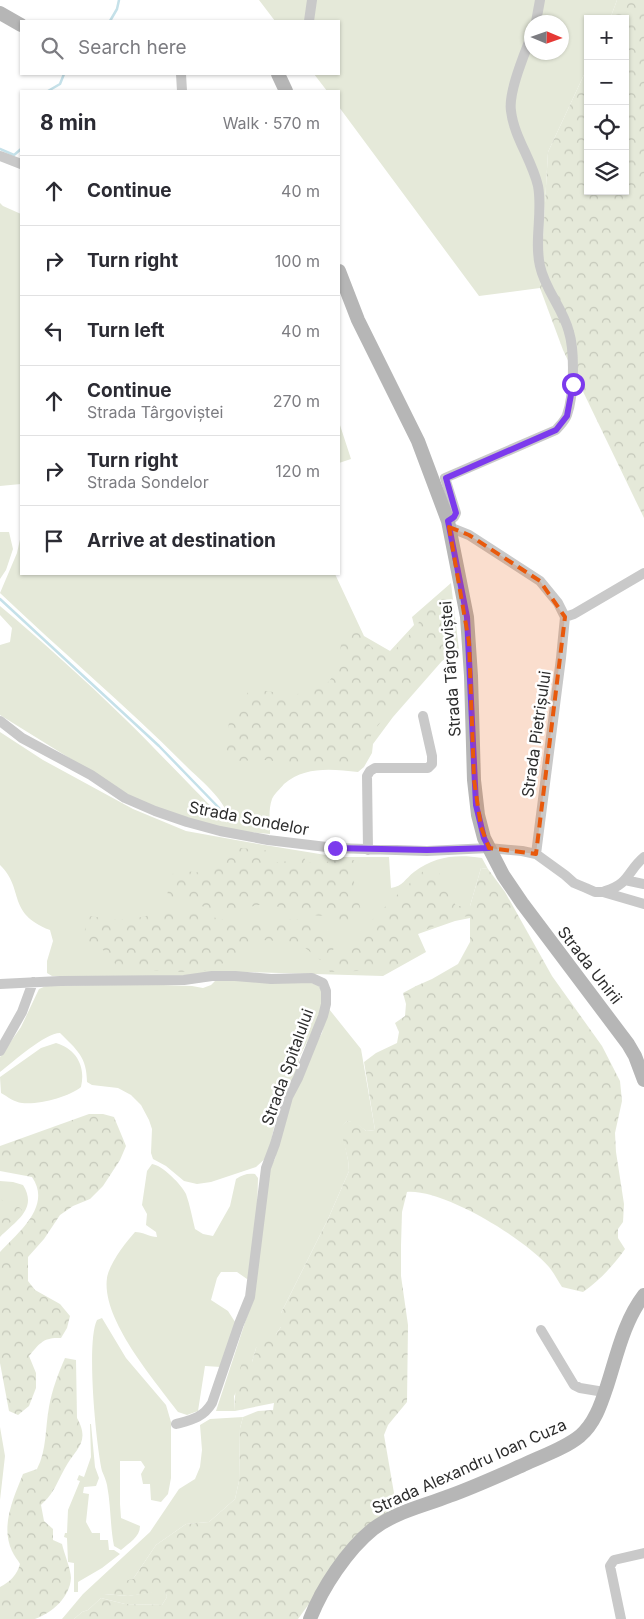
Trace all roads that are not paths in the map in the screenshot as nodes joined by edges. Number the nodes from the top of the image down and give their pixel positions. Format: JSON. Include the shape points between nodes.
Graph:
{"nodes":[{"id":1,"x":312,"y":0,"type":"edge"},
{"id":2,"x":540,"y":0,"type":"edge"},
{"id":3,"x":0,"y":13,"type":"edge"},
{"id":4,"x":538,"y":15,"type":"edge"},
{"id":5,"x":309,"y":20,"type":"edge"},
{"id":6,"x":20,"y":24,"type":"edge"},
{"id":7,"x":524,"y":58,"type":"edge"},
{"id":8,"x":181,"y":75,"type":"edge"},
{"id":9,"x":279,"y":75,"type":"edge"},
{"id":10,"x":182,"y":90,"type":"edge"},
{"id":11,"x":286,"y":90,"type":"edge"},
{"id":12,"x":0,"y":156,"type":"edge"},
{"id":13,"x":20,"y":164,"type":"edge"},
{"id":14,"x":340,"y":273,"type":"edge"},
{"id":15,"x":440,"y":481,"type":"junction"},
{"id":16,"x":448,"y":524,"type":"junction"},
{"id":17,"x":644,"y":573,"type":"edge"},
{"id":18,"x":565,"y":617,"type":"junction"},
{"id":19,"x":423,"y":716,"type":"dead end"},
{"id":20,"x":0,"y":721,"type":"edge"},
{"id":21,"x":489,"y":848,"type":"junction"},
{"id":22,"x":368,"y":850,"type":"junction"},
{"id":23,"x":536,"y":854,"type":"junction"},
{"id":24,"x":644,"y":857,"type":"edge"},
{"id":25,"x":503,"y":875,"type":"joint"},
{"id":26,"x":625,"y":880,"type":"junction"},
{"id":27,"x":644,"y":884,"type":"edge"},
{"id":28,"x":603,"y":892,"type":"junction"},
{"id":29,"x":644,"y":904,"type":"edge"},
{"id":30,"x":33,"y":982,"type":"junction"},
{"id":31,"x":0,"y":984,"type":"edge"},
{"id":32,"x":0,"y":1051,"type":"edge"},
{"id":33,"x":644,"y":1080,"type":"edge"},
{"id":34,"x":644,"y":1295,"type":"edge"},
{"id":35,"x":541,"y":1330,"type":"dead end"},
{"id":36,"x":604,"y":1392,"type":"junction"},
{"id":37,"x":176,"y":1424,"type":"dead end"},
{"id":38,"x":644,"y":1553,"type":"edge"},
{"id":39,"x":310,"y":1619,"type":"edge"},
{"id":40,"x":621,"y":1619,"type":"edge"}],
"edges":[{"from":1,"to":5,"type":"street"},
{"from":2,"to":4,"type":"street"},
{"from":3,"to":6,"type":"main road"},
{"from":7,"to":15,"type":"street","via":[[510,110],[537,185],[539,264],[569,332],[573,384],[570,404],[567,416],[556,430]]},
{"from":8,"to":10,"type":"street"},
{"from":9,"to":11,"type":"main road"},
{"from":12,"to":13,"type":"street"},
{"from":14,"to":15,"type":"main road","name":"Strada Târgoviștei","via":[[358,320]]},
{"from":15,"to":16,"type":"main road","name":"Strada Târgoviștei"},
{"from":16,"to":18,"type":"street","via":[[469,534],[540,581]]},
{"from":16,"to":21,"type":"main road","name":"Strada Târgoviștei","via":[[467,617],[476,805]]},
{"from":17,"to":18,"type":"street"},
{"from":18,"to":23,"type":"street","name":"Strada Pietrișului"},
{"from":19,"to":22,"type":"street","via":[[432,764],[428,768],[375,768],[367,776]]},
{"from":20,"to":22,"type":"street","name":"Strada Sondelor","via":[[22,738],[125,798],[155,811],[220,831],[268,840]]},
{"from":21,"to":22,"type":"street","name":"Strada Sondelor"},
{"from":21,"to":23,"type":"street"},
{"from":21,"to":25,"type":"main road","name":"Strada Târgoviștei"},
{"from":23,"to":28,"type":"street","via":[[574,883]]},
{"from":24,"to":26,"type":"street"},
{"from":25,"to":33,"type":"main road","name":"Strada Unirii","via":[[628,1044]]},
{"from":26,"to":27,"type":"street"},
{"from":26,"to":28,"type":"street","via":[[616,888]]},
{"from":28,"to":29,"type":"street"},
{"from":30,"to":31,"type":"street","name":"Strada Spitalului"},
{"from":30,"to":32,"type":"street","via":[[22,1012]]},
{"from":30,"to":37,"type":"street","name":"Strada Spitalului","via":[[184,980],[212,976],[296,978],[318,980],[326,991],[323,1016],[288,1097],[266,1168],[250,1297],[212,1403],[197,1419]]},
{"from":34,"to":36,"type":"main road","name":"Strada Alexandru Ioan Cuza","via":[[628,1321]]},
{"from":35,"to":36,"type":"street","via":[[574,1385]]},
{"from":36,"to":39,"type":"main road","name":"Strada Alexandru Ioan Cuza","via":[[587,1429],[568,1444],[469,1489],[397,1515],[373,1529],[359,1541],[335,1573]]},
{"from":38,"to":40,"type":"street","via":[[614,1560],[610,1566]]}]}
